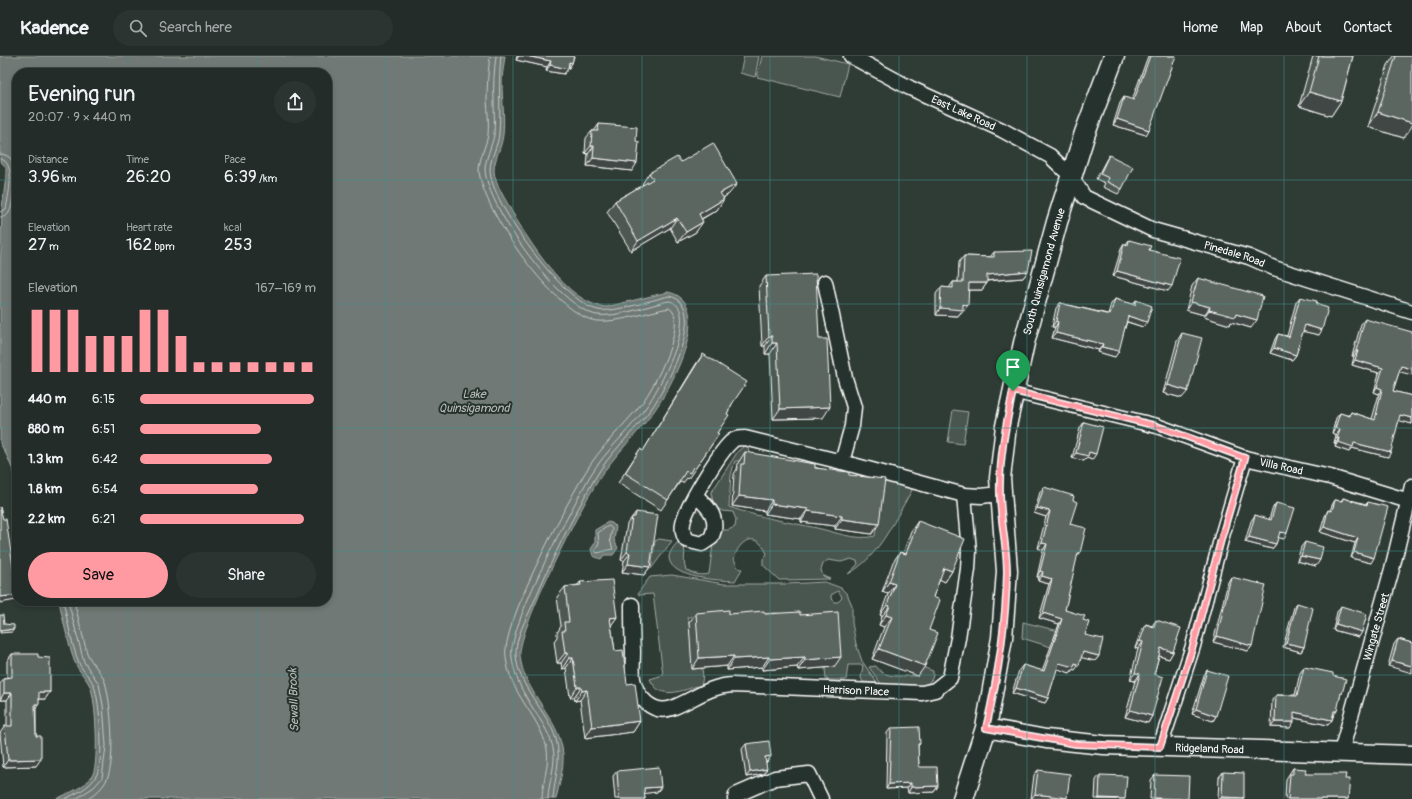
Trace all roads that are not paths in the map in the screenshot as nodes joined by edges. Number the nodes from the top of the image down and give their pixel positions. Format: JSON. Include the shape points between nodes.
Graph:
{"nodes":[{"id":1,"x":851,"y":56,"type":"edge"},
{"id":2,"x":1114,"y":56,"type":"edge"},
{"id":3,"x":1071,"y":176,"type":"junction"},
{"id":4,"x":825,"y":282,"type":"dead end"},
{"id":5,"x":1412,"y":312,"type":"edge"},
{"id":6,"x":1013,"y":391,"type":"junction"},
{"id":7,"x":1245,"y":458,"type":"junction"},
{"id":8,"x":842,"y":462,"type":"junction"},
{"id":9,"x":1412,"y":486,"type":"edge"},
{"id":10,"x":1000,"y":494,"type":"junction"},
{"id":11,"x":964,"y":495,"type":"junction"},
{"id":12,"x":696,"y":496,"type":"dead end"},
{"id":13,"x":1410,"y":501,"type":"edge"},
{"id":14,"x":632,"y":604,"type":"dead end"},
{"id":15,"x":986,"y":728,"type":"junction"},
{"id":16,"x":1160,"y":747,"type":"junction"},
{"id":17,"x":1341,"y":752,"type":"junction"},
{"id":18,"x":1412,"y":755,"type":"edge"},
{"id":19,"x":735,"y":799,"type":"edge"},
{"id":20,"x":821,"y":799,"type":"edge"},
{"id":21,"x":963,"y":799,"type":"edge"}],
"edges":[{"from":1,"to":3,"type":"street","name":"East Lake Road","via":[[910,88],[1002,130],[1050,156]]},
{"from":2,"to":3,"type":"main road","name":"South Quinsigamond Avenue","via":[[1084,132]]},
{"from":3,"to":5,"type":"street","name":"Pinedale Road","via":[[1084,197],[1153,230],[1249,257],[1274,268]]},
{"from":3,"to":6,"type":"main road","name":"South Quinsigamond Avenue","via":[[1026,335]]},
{"from":4,"to":8,"type":"street","via":[[845,378],[854,407],[852,426]]},
{"from":6,"to":7,"type":"street","name":"Villa Road","via":[[1157,426]]},
{"from":6,"to":10,"type":"main road","name":"South Quinsigamond Avenue","via":[[1003,444]]},
{"from":7,"to":13,"type":"street","name":"Villa Road","via":[[1330,477]]},
{"from":7,"to":16,"type":"street","via":[[1193,646]]},
{"from":8,"to":11,"type":"street"},
{"from":8,"to":12,"type":"street","via":[[737,438],[722,453]]},
{"from":9,"to":13,"type":"street","name":"Wingate Street"},
{"from":10,"to":11,"type":"street"},
{"from":10,"to":15,"type":"main road","name":"South Quinsigamond Avenue","via":[[1006,546],[1006,595],[1000,657]]},
{"from":11,"to":14,"type":"street","name":"Harrison Place","via":[[969,551],[961,623],[950,678],[931,692],[732,685],[711,689],[671,708],[654,708],[645,703],[633,680]]},
{"from":13,"to":17,"type":"street","name":"Wingate Street"},
{"from":15,"to":16,"type":"street","name":"Ridgeland Road","via":[[1076,744]]},
{"from":15,"to":21,"type":"main road","name":"South Quinsigamond Avenue"},
{"from":16,"to":17,"type":"street","name":"Ridgeland Road"},
{"from":17,"to":18,"type":"street","name":"Ridgeland Road"},
{"from":19,"to":20,"type":"street","via":[[736,795],[775,778],[809,774]]}]}
